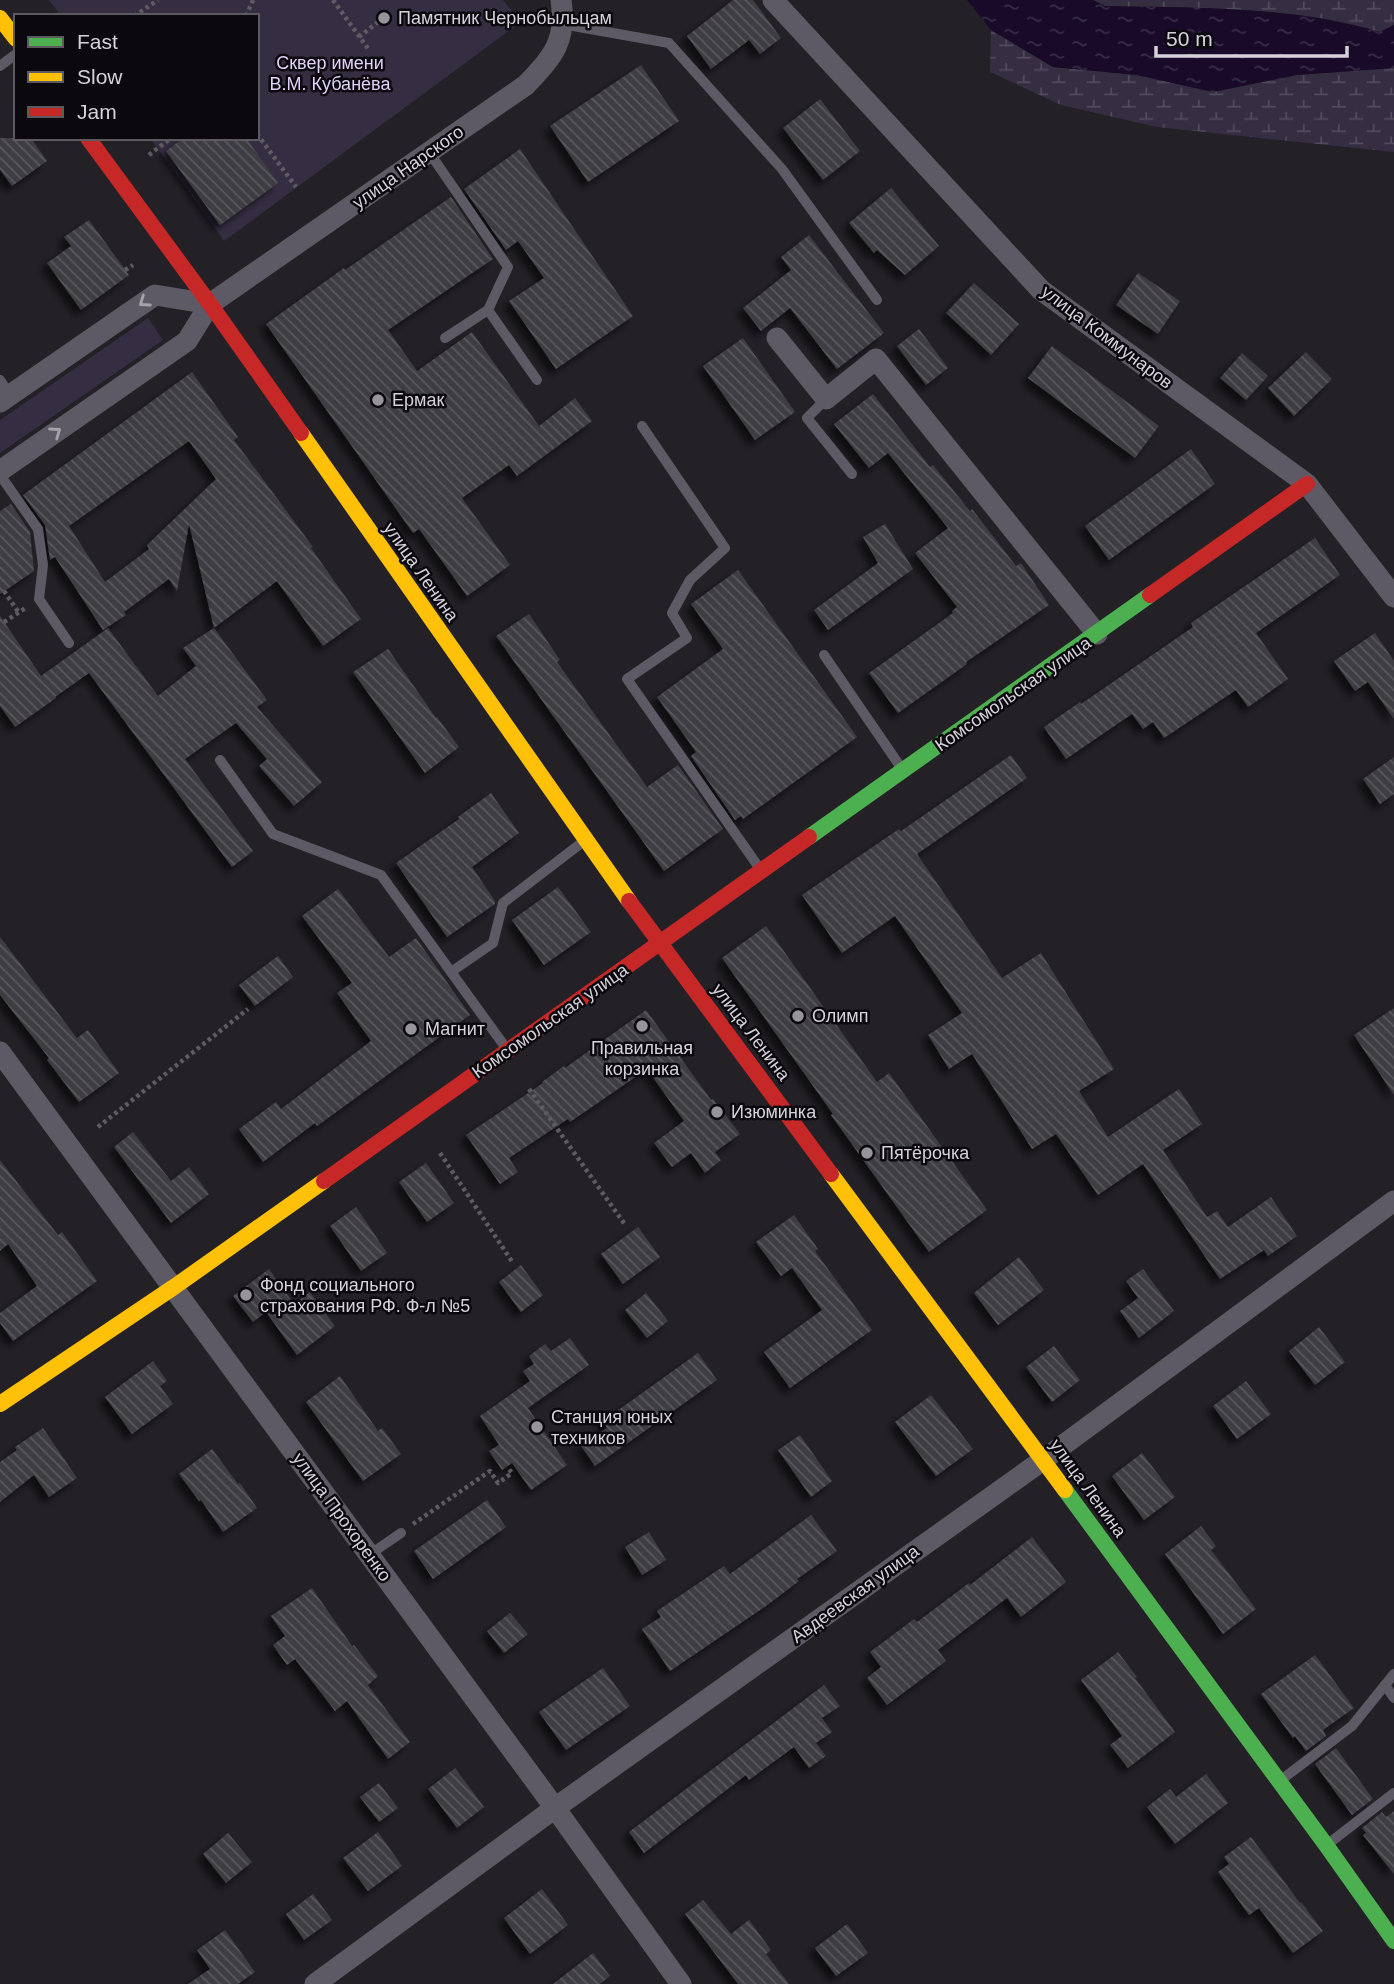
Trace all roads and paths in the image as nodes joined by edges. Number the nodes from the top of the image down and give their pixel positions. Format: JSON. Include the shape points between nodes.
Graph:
{"nodes":[{"id":1,"x":158,"y":0,"type":"edge"},
{"id":2,"x":333,"y":0,"type":"edge"},
{"id":3,"x":561,"y":0,"type":"edge"},
{"id":4,"x":773,"y":0,"type":"edge"},
{"id":5,"x":138,"y":14,"type":"edge"},
{"id":6,"x":0,"y":18,"type":"edge"},
{"id":7,"x":378,"y":22,"type":"dead end"},
{"id":8,"x":562,"y":24,"type":"junction"},
{"id":9,"x":14,"y":36,"type":"edge"},
{"id":10,"x":359,"y":37,"type":"junction"},
{"id":11,"x":369,"y":50,"type":"dead end"},
{"id":12,"x":259,"y":137,"type":"edge"},
{"id":13,"x":89,"y":140,"type":"edge"},
{"id":14,"x":168,"y":140,"type":"edge"},
{"id":15,"x":429,"y":152,"type":"junction"},
{"id":16,"x":149,"y":155,"type":"dead end"},
{"id":17,"x":296,"y":187,"type":"dead end"},
{"id":18,"x":133,"y":265,"type":"dead end"},
{"id":19,"x":125,"y":270,"type":"dead end"},
{"id":20,"x":877,"y":300,"type":"dead end"},
{"id":21,"x":210,"y":304,"type":"junction"},
{"id":22,"x":488,"y":310,"type":"junction"},
{"id":23,"x":445,"y":338,"type":"dead end"},
{"id":24,"x":777,"y":338,"type":"dead end"},
{"id":25,"x":537,"y":380,"type":"dead end"},
{"id":26,"x":3,"y":392,"type":"edge"},
{"id":27,"x":826,"y":398,"type":"junction"},
{"id":28,"x":642,"y":426,"type":"dead end"},
{"id":29,"x":0,"y":473,"type":"edge"},
{"id":30,"x":852,"y":474,"type":"dead end"},
{"id":31,"x":1307,"y":484,"type":"junction"},
{"id":32,"x":4,"y":591,"type":"dead end"},
{"id":33,"x":1394,"y":597,"type":"edge"},
{"id":34,"x":5,"y":622,"type":"dead end"},
{"id":35,"x":1097,"y":634,"type":"junction"},
{"id":36,"x":69,"y":643,"type":"dead end"},
{"id":37,"x":824,"y":655,"type":"dead end"},
{"id":38,"x":220,"y":760,"type":"dead end"},
{"id":39,"x":903,"y":771,"type":"junction"},
{"id":40,"x":586,"y":839,"type":"junction"},
{"id":41,"x":761,"y":871,"type":"junction"},
{"id":42,"x":660,"y":943,"type":"junction"},
{"id":43,"x":451,"y":972,"type":"junction"},
{"id":44,"x":248,"y":1009,"type":"dead end"},
{"id":45,"x":508,"y":1051,"type":"junction"},
{"id":46,"x":0,"y":1052,"type":"edge"},
{"id":47,"x":529,"y":1089,"type":"dead end"},
{"id":48,"x":98,"y":1127,"type":"dead end"},
{"id":49,"x":440,"y":1153,"type":"dead end"},
{"id":50,"x":1394,"y":1201,"type":"edge"},
{"id":51,"x":626,"y":1226,"type":"dead end"},
{"id":52,"x":513,"y":1262,"type":"dead end"},
{"id":53,"x":174,"y":1287,"type":"junction"},
{"id":54,"x":0,"y":1404,"type":"edge"},
{"id":55,"x":1043,"y":1460,"type":"junction"},
{"id":56,"x":507,"y":1466,"type":"dead end"},
{"id":57,"x":401,"y":1533,"type":"joint"},
{"id":58,"x":369,"y":1555,"type":"junction"},
{"id":59,"x":1394,"y":1674,"type":"edge"},
{"id":60,"x":1385,"y":1685,"type":"junction"},
{"id":61,"x":1394,"y":1698,"type":"edge"},
{"id":62,"x":1279,"y":1782,"type":"junction"},
{"id":63,"x":1394,"y":1793,"type":"edge"},
{"id":64,"x":555,"y":1808,"type":"junction"},
{"id":65,"x":1326,"y":1845,"type":"junction"},
{"id":66,"x":1394,"y":1941,"type":"edge"},
{"id":67,"x":315,"y":1984,"type":"edge"},
{"id":68,"x":681,"y":1984,"type":"edge"}],
"edges":[{"from":1,"to":5,"type":"path"},
{"from":2,"to":10,"type":"path"},
{"from":3,"to":8,"type":"street","name":"улица Нарского"},
{"from":4,"to":31,"type":"street","name":"улица Коммунаров","via":[[1041,290]]},
{"from":6,"to":9,"type":"main road"},
{"from":7,"to":10,"type":"path"},
{"from":8,"to":15,"type":"street","name":"улица Нарского","via":[[551,58],[526,85]]},
{"from":8,"to":20,"type":"lane","via":[[669,43],[782,169]]},
{"from":10,"to":11,"type":"path"},
{"from":12,"to":17,"type":"path"},
{"from":13,"to":21,"type":"main road","name":"улица Ленина"},
{"from":14,"to":16,"type":"path"},
{"from":15,"to":21,"type":"street","name":"улица Нарского"},
{"from":15,"to":22,"type":"lane","via":[[508,267]]},
{"from":18,"to":19,"type":"path"},
{"from":21,"to":26,"type":"street","one_way":true,"via":[[155,295]]},
{"from":29,"to":21,"type":"street","name":"улица Нарского","one_way":true,"via":[[187,341]]},
{"from":21,"to":40,"type":"main road","name":"улица Ленина"},
{"from":22,"to":23,"type":"lane"},
{"from":22,"to":25,"type":"lane"},
{"from":24,"to":27,"type":"street"},
{"from":27,"to":30,"type":"lane","via":[[807,418]]},
{"from":27,"to":35,"type":"street","name":"Комсомольская улица","via":[[876,359]]},
{"from":28,"to":41,"type":"lane","via":[[725,548],[690,580],[672,613],[687,638],[627,679]]},
{"from":29,"to":36,"type":"lane","via":[[38,529],[43,565],[39,598]]},
{"from":31,"to":33,"type":"street","name":"улица Коммунаров"},
{"from":31,"to":35,"type":"main road","name":"Комсомольская улица"},
{"from":32,"to":34,"type":"path","via":[[17,614]]},
{"from":35,"to":39,"type":"main road","name":"Комсомольская улица"},
{"from":37,"to":39,"type":"lane"},
{"from":38,"to":43,"type":"lane","via":[[273,834],[381,875]]},
{"from":39,"to":41,"type":"main road","name":"Комсомольская улица"},
{"from":40,"to":42,"type":"main road","name":"улица Ленина"},
{"from":40,"to":43,"type":"lane","via":[[503,903],[493,943]]},
{"from":41,"to":42,"type":"main road","name":"Комсомольская улица"},
{"from":42,"to":45,"type":"main road","name":"Комсомольская улица"},
{"from":42,"to":55,"type":"main road","name":"улица Ленина"},
{"from":43,"to":45,"type":"lane"},
{"from":44,"to":48,"type":"path"},
{"from":45,"to":53,"type":"main road","name":"Комсомольская улица"},
{"from":46,"to":53,"type":"street","name":"улица Прохоренко"},
{"from":47,"to":51,"type":"path"},
{"from":49,"to":52,"type":"path"},
{"from":50,"to":55,"type":"street","name":"Авдеевская улица"},
{"from":53,"to":54,"type":"main road","name":"Комсомольская улица"},
{"from":53,"to":58,"type":"street","name":"улица Прохоренко"},
{"from":55,"to":62,"type":"main road","name":"улица Ленина"},
{"from":55,"to":64,"type":"street","name":"Авдеевская улица"},
{"from":56,"to":57,"type":"path","via":[[512,1473],[498,1482],[490,1471]]},
{"from":57,"to":58,"type":"lane"},
{"from":58,"to":64,"type":"street","name":"улица Прохоренко"},
{"from":59,"to":60,"type":"lane"},
{"from":60,"to":61,"type":"lane"},
{"from":60,"to":62,"type":"lane","via":[[1352,1726]]},
{"from":62,"to":65,"type":"main road","name":"улица Ленина"},
{"from":63,"to":65,"type":"lane"},
{"from":64,"to":67,"type":"street","name":"Авдеевская улица"},
{"from":64,"to":68,"type":"street","name":"улица Прохоренко"},
{"from":65,"to":66,"type":"main road","name":"улица Ленина"}]}
